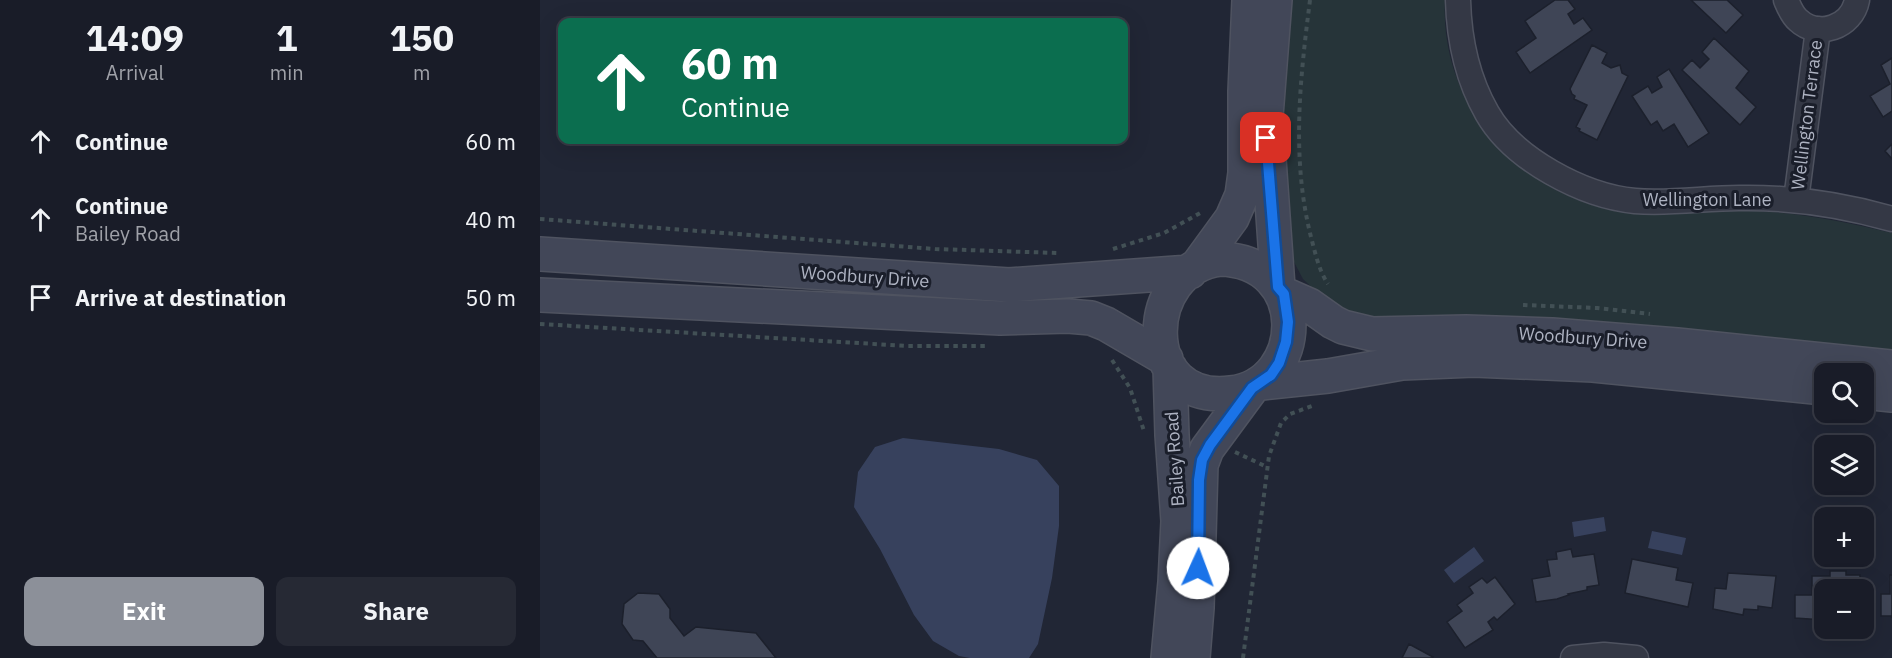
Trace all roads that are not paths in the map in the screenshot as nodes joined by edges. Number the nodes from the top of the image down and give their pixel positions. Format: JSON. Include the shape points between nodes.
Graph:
{"nodes":[{"id":1,"x":1249,"y":0,"type":"edge"},
{"id":2,"x":1275,"y":0,"type":"edge"},
{"id":3,"x":1458,"y":0,"type":"edge"},
{"id":4,"x":1786,"y":0,"type":"edge"},
{"id":5,"x":1857,"y":0,"type":"edge"},
{"id":6,"x":1818,"y":29,"type":"junction"},
{"id":7,"x":1796,"y":200,"type":"junction"},
{"id":8,"x":1892,"y":219,"type":"edge"},
{"id":9,"x":540,"y":254,"type":"edge"},
{"id":10,"x":1194,"y":269,"type":"junction"},
{"id":11,"x":1281,"y":291,"type":"junction"},
{"id":12,"x":540,"y":295,"type":"edge"},
{"id":13,"x":1168,"y":364,"type":"junction"},
{"id":14,"x":1892,"y":366,"type":"edge"},
{"id":15,"x":1257,"y":386,"type":"junction"},
{"id":16,"x":1892,"y":395,"type":"edge"},
{"id":17,"x":1814,"y":401,"type":"edge"},
{"id":18,"x":1874,"y":402,"type":"edge"},
{"id":19,"x":1168,"y":658,"type":"edge"},
{"id":20,"x":1193,"y":658,"type":"edge"},
{"id":21,"x":1573,"y":658,"type":"edge"},
{"id":22,"x":1636,"y":658,"type":"edge"}],
"edges":[{"from":1,"to":10,"type":"main road","via":[[1242,195],[1232,218]]},
{"from":2,"to":11,"type":"main road","via":[[1266,116]]},
{"from":3,"to":7,"type":"street","name":"Wellington Lane","via":[[1463,55],[1473,86],[1488,115],[1539,165],[1580,187],[1633,201]]},
{"from":4,"to":6,"type":"street","name":"Wellington Terrace","via":[[1797,20]]},
{"from":5,"to":6,"type":"street","name":"Wellington Terrace","via":[[1842,24]]},
{"from":6,"to":7,"type":"street","name":"Wellington Terrace"},
{"from":7,"to":8,"type":"street","name":"Wellington Lane"},
{"from":9,"to":10,"type":"main road","name":"Woodbury Drive","via":[[1009,285]]},
{"from":10,"to":11,"type":"main road","via":[[1211,260],[1237,261],[1267,274]]},
{"from":10,"to":13,"type":"main road","via":[[1169,295],[1162,314],[1161,343]]},
{"from":11,"to":14,"type":"main road","name":"Woodbury Drive","via":[[1343,327],[1372,334],[1552,334]]},
{"from":11,"to":15,"type":"main road","via":[[1288,322],[1286,342],[1279,363]]},
{"from":12,"to":13,"type":"main road","name":"Woodbury Drive","via":[[982,317],[1075,316],[1106,324]]},
{"from":13,"to":15,"type":"main road","via":[[1180,380],[1197,389],[1229,393]]},
{"from":13,"to":19,"type":"main road","name":"Bailey Road","via":[[1178,521]]},
{"from":15,"to":17,"type":"main road","name":"Woodbury Drive","via":[[1415,361],[1482,360],[1593,364]]},
{"from":15,"to":20,"type":"main road","name":"Bailey Road","via":[[1210,445],[1201,465]]},
{"from":16,"to":18,"type":"main road"},
{"from":21,"to":22,"type":"street"}]}
